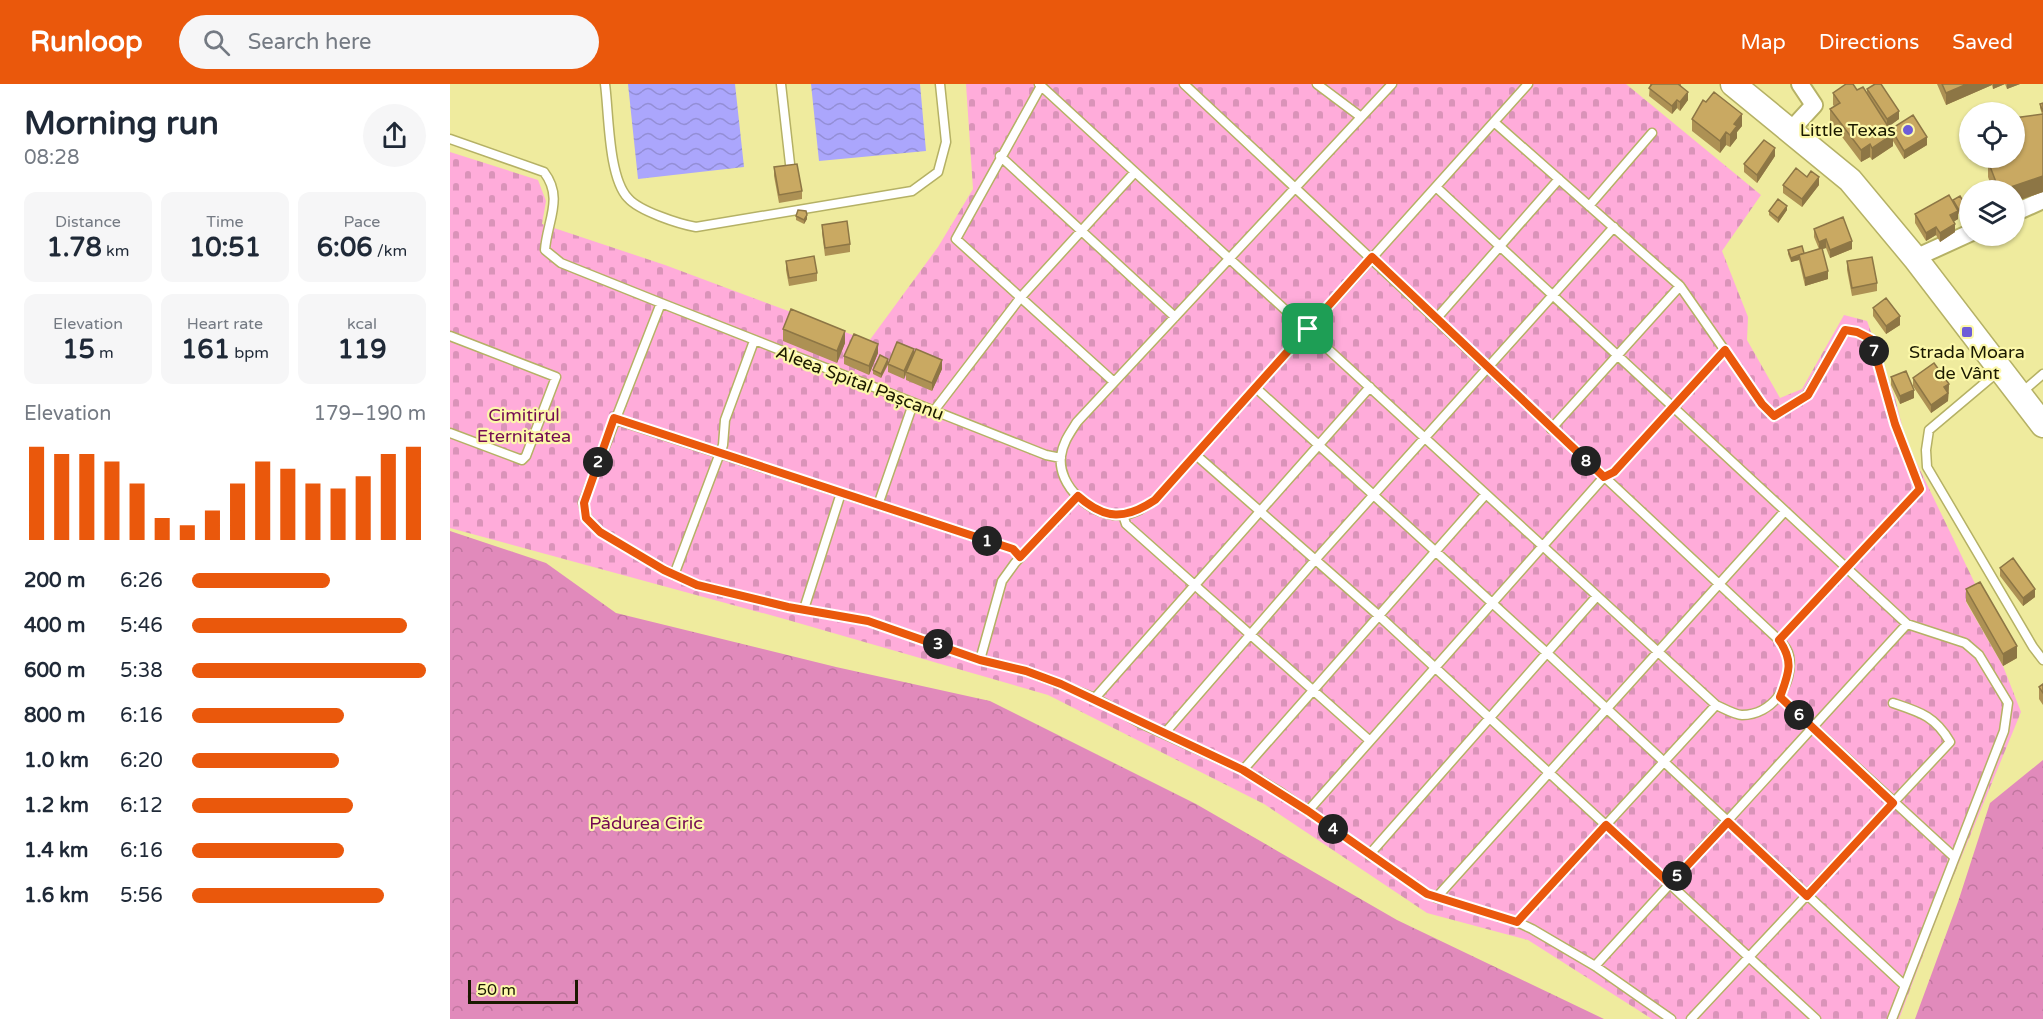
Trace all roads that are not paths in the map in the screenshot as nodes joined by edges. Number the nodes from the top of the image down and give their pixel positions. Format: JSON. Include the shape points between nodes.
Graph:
{"nodes":[{"id":1,"x":605,"y":84,"type":"edge"},
{"id":2,"x":781,"y":84,"type":"edge"},
{"id":3,"x":940,"y":84,"type":"edge"},
{"id":4,"x":1184,"y":84,"type":"edge"},
{"id":5,"x":1317,"y":84,"type":"edge"},
{"id":6,"x":1392,"y":84,"type":"edge"},
{"id":7,"x":1528,"y":84,"type":"edge"},
{"id":8,"x":1732,"y":84,"type":"edge"},
{"id":9,"x":1800,"y":84,"type":"edge"},
{"id":10,"x":1040,"y":85,"type":"edge"},
{"id":11,"x":1361,"y":117,"type":"junction"},
{"id":12,"x":1494,"y":122,"type":"junction"},
{"id":13,"x":1791,"y":130,"type":"junction"},
{"id":14,"x":1652,"y":133,"type":"dead end"},
{"id":15,"x":450,"y":139,"type":"edge"},
{"id":16,"x":1000,"y":156,"type":"junction"},
{"id":17,"x":790,"y":164,"type":"edge"},
{"id":18,"x":1135,"y":172,"type":"junction"},
{"id":19,"x":1558,"y":179,"type":"junction"},
{"id":20,"x":1296,"y":187,"type":"junction"},
{"id":21,"x":1436,"y":187,"type":"junction"},
{"id":22,"x":2043,"y":200,"type":"edge"},
{"id":23,"x":1589,"y":206,"type":"junction"},
{"id":24,"x":2025,"y":208,"type":"edge"},
{"id":25,"x":1614,"y":227,"type":"junction"},
{"id":26,"x":1080,"y":230,"type":"junction"},
{"id":27,"x":1959,"y":238,"type":"edge"},
{"id":28,"x":1500,"y":246,"type":"junction"},
{"id":29,"x":1229,"y":257,"type":"junction"},
{"id":30,"x":1372,"y":257,"type":"junction"},
{"id":31,"x":1916,"y":258,"type":"junction"},
{"id":32,"x":1680,"y":286,"type":"junction"},
{"id":33,"x":1021,"y":297,"type":"junction"},
{"id":34,"x":1554,"y":297,"type":"junction"},
{"id":35,"x":661,"y":303,"type":"junction"},
{"id":36,"x":1175,"y":317,"type":"junction"},
{"id":37,"x":1436,"y":319,"type":"junction"},
{"id":38,"x":1308,"y":329,"type":"junction"},
{"id":39,"x":450,"y":336,"type":"edge"},
{"id":40,"x":754,"y":341,"type":"junction"},
{"id":41,"x":1725,"y":350,"type":"junction"},
{"id":42,"x":1617,"y":355,"type":"junction"},
{"id":43,"x":1489,"y":369,"type":"junction"},
{"id":44,"x":2001,"y":369,"type":"junction"},
{"id":45,"x":2043,"y":374,"type":"edge"},
{"id":46,"x":1114,"y":382,"type":"junction"},
{"id":47,"x":1370,"y":387,"type":"junction"},
{"id":48,"x":1256,"y":388,"type":"junction"},
{"id":49,"x":2020,"y":394,"type":"junction"},
{"id":50,"x":913,"y":404,"type":"junction"},
{"id":51,"x":1673,"y":407,"type":"junction"},
{"id":52,"x":933,"y":412,"type":"junction"},
{"id":53,"x":614,"y":418,"type":"junction"},
{"id":54,"x":2043,"y":425,"type":"edge"},
{"id":55,"x":1551,"y":429,"type":"junction"},
{"id":56,"x":450,"y":433,"type":"edge"},
{"id":57,"x":1425,"y":437,"type":"junction"},
{"id":58,"x":1319,"y":445,"type":"junction"},
{"id":59,"x":719,"y":453,"type":"junction"},
{"id":60,"x":1196,"y":455,"type":"junction"},
{"id":61,"x":1061,"y":458,"type":"junction"},
{"id":62,"x":1604,"y":477,"type":"junction"},
{"id":63,"x":841,"y":493,"type":"junction"},
{"id":64,"x":1486,"y":494,"type":"junction"},
{"id":65,"x":1374,"y":495,"type":"junction"},
{"id":66,"x":1078,"y":496,"type":"junction"},
{"id":67,"x":878,"y":505,"type":"junction"},
{"id":68,"x":1260,"y":510,"type":"junction"},
{"id":69,"x":1785,"y":511,"type":"junction"},
{"id":70,"x":1123,"y":515,"type":"junction"},
{"id":71,"x":1542,"y":545,"type":"junction"},
{"id":72,"x":1435,"y":550,"type":"junction"},
{"id":73,"x":1020,"y":557,"type":"junction"},
{"id":74,"x":1316,"y":559,"type":"junction"},
{"id":75,"x":1846,"y":568,"type":"junction"},
{"id":76,"x":674,"y":574,"type":"junction"},
{"id":77,"x":1719,"y":584,"type":"junction"},
{"id":78,"x":1194,"y":586,"type":"junction"},
{"id":79,"x":1597,"y":596,"type":"junction"},
{"id":80,"x":1491,"y":602,"type":"junction"},
{"id":81,"x":804,"y":609,"type":"junction"},
{"id":82,"x":1377,"y":614,"type":"junction"},
{"id":83,"x":1907,"y":624,"type":"junction"},
{"id":84,"x":1250,"y":634,"type":"junction"},
{"id":85,"x":1779,"y":640,"type":"junction"},
{"id":86,"x":1658,"y":652,"type":"junction"},
{"id":87,"x":1547,"y":653,"type":"junction"},
{"id":88,"x":980,"y":660,"type":"junction"},
{"id":89,"x":2043,"y":660,"type":"edge"},
{"id":90,"x":1433,"y":666,"type":"junction"},
{"id":91,"x":1311,"y":689,"type":"junction"},
{"id":92,"x":1780,"y":697,"type":"junction"},
{"id":93,"x":1095,"y":698,"type":"junction"},
{"id":94,"x":1893,"y":703,"type":"dead end"},
{"id":95,"x":1716,"y":705,"type":"junction"},
{"id":96,"x":1606,"y":708,"type":"junction"},
{"id":97,"x":1489,"y":717,"type":"junction"},
{"id":98,"x":1813,"y":728,"type":"junction"},
{"id":99,"x":1164,"y":734,"type":"junction"},
{"id":100,"x":1369,"y":740,"type":"junction"},
{"id":101,"x":1664,"y":762,"type":"junction"},
{"id":102,"x":1243,"y":770,"type":"junction"},
{"id":103,"x":1548,"y":772,"type":"junction"},
{"id":104,"x":1893,"y":803,"type":"junction"},
{"id":105,"x":1308,"y":811,"type":"junction"},
{"id":106,"x":1728,"y":822,"type":"junction"},
{"id":107,"x":1606,"y":825,"type":"junction"},
{"id":108,"x":1369,"y":855,"type":"junction"},
{"id":109,"x":1953,"y":856,"type":"junction"},
{"id":110,"x":1670,"y":884,"type":"junction"},
{"id":111,"x":1807,"y":896,"type":"junction"},
{"id":112,"x":1436,"y":898,"type":"junction"},
{"id":113,"x":1517,"y":922,"type":"junction"},
{"id":114,"x":1749,"y":958,"type":"junction"},
{"id":115,"x":1595,"y":966,"type":"junction"},
{"id":116,"x":1904,"y":985,"type":"junction"},
{"id":117,"x":1671,"y":1019,"type":"edge"},
{"id":118,"x":1691,"y":1019,"type":"edge"},
{"id":119,"x":1816,"y":1019,"type":"edge"},
{"id":120,"x":1892,"y":1019,"type":"edge"}],
"edges":[{"from":1,"to":3,"type":"lane","via":[[616,178],[628,199],[674,223],[696,227],[912,191],[938,172],[946,142]]},
{"from":2,"to":17,"type":"lane"},
{"from":4,"to":20,"type":"lane"},
{"from":5,"to":11,"type":"lane"},
{"from":6,"to":11,"type":"lane"},
{"from":7,"to":12,"type":"lane"},
{"from":8,"to":13,"type":"main road"},
{"from":9,"to":13,"type":"street","via":[[1814,105]]},
{"from":10,"to":16,"type":"lane"},
{"from":10,"to":18,"type":"lane"},
{"from":11,"to":20,"type":"lane"},
{"from":12,"to":19,"type":"lane"},
{"from":12,"to":21,"type":"lane"},
{"from":13,"to":31,"type":"main road","via":[[1850,180]]},
{"from":14,"to":23,"type":"lane"},
{"from":15,"to":35,"type":"lane","name":"Aleea Spital Pașcanu","via":[[544,172],[554,185],[545,250],[561,263]]},
{"from":16,"to":26,"type":"lane"},
{"from":16,"to":33,"type":"lane","via":[[956,239]]},
{"from":18,"to":26,"type":"lane"},
{"from":18,"to":29,"type":"lane"},
{"from":19,"to":23,"type":"lane"},
{"from":19,"to":28,"type":"lane"},
{"from":20,"to":29,"type":"lane"},
{"from":20,"to":30,"type":"lane"},
{"from":21,"to":28,"type":"lane"},
{"from":21,"to":30,"type":"lane"},
{"from":22,"to":24,"type":"street"},
{"from":23,"to":25,"type":"lane"},
{"from":25,"to":32,"type":"lane"},
{"from":25,"to":34,"type":"lane"},
{"from":26,"to":33,"type":"lane"},
{"from":26,"to":36,"type":"lane"},
{"from":27,"to":31,"type":"street"},
{"from":28,"to":34,"type":"lane"},
{"from":28,"to":37,"type":"lane"},
{"from":29,"to":36,"type":"lane"},
{"from":29,"to":38,"type":"lane"},
{"from":30,"to":37,"type":"lane"},
{"from":30,"to":38,"type":"lane"},
{"from":31,"to":44,"type":"main road"},
{"from":32,"to":41,"type":"lane"},
{"from":32,"to":42,"type":"lane"},
{"from":33,"to":46,"type":"lane"},
{"from":33,"to":52,"type":"lane"},
{"from":34,"to":42,"type":"lane"},
{"from":34,"to":43,"type":"lane"},
{"from":35,"to":40,"type":"lane","name":"Aleea Spital Pașcanu"},
{"from":35,"to":53,"type":"lane"},
{"from":36,"to":46,"type":"lane"},
{"from":37,"to":43,"type":"lane"},
{"from":38,"to":47,"type":"lane"},
{"from":38,"to":48,"type":"lane"},
{"from":39,"to":56,"type":"lane","via":[[556,377],[522,460]]},
{"from":40,"to":50,"type":"lane","name":"Aleea Spital Pașcanu"},
{"from":40,"to":59,"type":"lane","via":[[725,420]]},
{"from":41,"to":51,"type":"lane"},
{"from":41,"to":75,"type":"lane","via":[[1774,416],[1808,395],[1845,330],[1871,339],[1895,424],[1920,489]]},
{"from":42,"to":51,"type":"lane"},
{"from":42,"to":55,"type":"lane"},
{"from":43,"to":55,"type":"lane"},
{"from":43,"to":57,"type":"lane"},
{"from":44,"to":49,"type":"main road"},
{"from":44,"to":89,"type":"lane","via":[[1929,430],[1927,467]]},
{"from":45,"to":49,"type":"lane"},
{"from":46,"to":61,"type":"lane","via":[[1065,439]]},
{"from":47,"to":57,"type":"lane"},
{"from":47,"to":58,"type":"lane"},
{"from":48,"to":58,"type":"lane"},
{"from":48,"to":60,"type":"lane"},
{"from":49,"to":54,"type":"main road"},
{"from":50,"to":52,"type":"lane","name":"Aleea Spital Pașcanu"},
{"from":50,"to":67,"type":"lane"},
{"from":51,"to":62,"type":"lane","via":[[1614,472]]},
{"from":51,"to":69,"type":"lane"},
{"from":52,"to":61,"type":"lane","name":"Aleea Spital Pașcanu"},
{"from":53,"to":59,"type":"lane"},
{"from":53,"to":76,"type":"lane","via":[[584,503],[586,518],[600,532]]},
{"from":55,"to":62,"type":"lane"},
{"from":57,"to":64,"type":"lane"},
{"from":57,"to":65,"type":"lane"},
{"from":58,"to":65,"type":"lane"},
{"from":58,"to":68,"type":"lane"},
{"from":59,"to":63,"type":"lane"},
{"from":59,"to":76,"type":"lane"},
{"from":60,"to":68,"type":"lane"},
{"from":60,"to":70,"type":"lane","via":[[1155,500],[1140,511]]},
{"from":61,"to":66,"type":"lane","via":[[1066,480]]},
{"from":62,"to":71,"type":"lane"},
{"from":62,"to":77,"type":"lane"},
{"from":63,"to":67,"type":"lane"},
{"from":63,"to":81,"type":"lane"},
{"from":64,"to":71,"type":"lane"},
{"from":64,"to":72,"type":"lane"},
{"from":65,"to":72,"type":"lane"},
{"from":65,"to":74,"type":"lane"},
{"from":66,"to":70,"type":"lane","via":[[1092,509]]},
{"from":66,"to":73,"type":"lane"},
{"from":67,"to":73,"type":"lane","via":[[1013,549]]},
{"from":68,"to":74,"type":"lane"},
{"from":68,"to":78,"type":"lane"},
{"from":69,"to":75,"type":"lane"},
{"from":69,"to":77,"type":"lane"},
{"from":70,"to":78,"type":"lane","via":[[1126,524]]},
{"from":71,"to":79,"type":"lane"},
{"from":71,"to":80,"type":"lane"},
{"from":72,"to":80,"type":"lane"},
{"from":72,"to":82,"type":"lane"},
{"from":73,"to":88,"type":"lane","via":[[1002,581]]},
{"from":74,"to":82,"type":"lane"},
{"from":74,"to":84,"type":"lane"},
{"from":75,"to":83,"type":"lane"},
{"from":75,"to":85,"type":"lane"},
{"from":76,"to":81,"type":"lane","via":[[697,585]]},
{"from":77,"to":85,"type":"lane"},
{"from":77,"to":86,"type":"lane"},
{"from":78,"to":84,"type":"lane"},
{"from":78,"to":93,"type":"lane"},
{"from":79,"to":86,"type":"lane"},
{"from":79,"to":87,"type":"lane"},
{"from":80,"to":87,"type":"lane"},
{"from":80,"to":90,"type":"lane"},
{"from":81,"to":88,"type":"lane","via":[[868,621]]},
{"from":82,"to":90,"type":"lane"},
{"from":82,"to":91,"type":"lane"},
{"from":83,"to":98,"type":"lane"},
{"from":83,"to":109,"type":"lane","via":[[1965,643],[1979,655],[2008,703],[2004,731]]},
{"from":84,"to":91,"type":"lane"},
{"from":84,"to":99,"type":"lane"},
{"from":85,"to":92,"type":"lane","via":[[1789,654],[1788,674]]},
{"from":86,"to":95,"type":"lane"},
{"from":86,"to":96,"type":"lane"},
{"from":87,"to":96,"type":"lane"},
{"from":87,"to":97,"type":"lane"},
{"from":88,"to":93,"type":"lane","via":[[1026,671]]},
{"from":90,"to":97,"type":"lane"},
{"from":90,"to":100,"type":"lane"},
{"from":91,"to":100,"type":"lane"},
{"from":91,"to":102,"type":"lane"},
{"from":92,"to":95,"type":"lane","via":[[1764,710],[1741,716]]},
{"from":92,"to":98,"type":"lane"},
{"from":93,"to":99,"type":"lane"},
{"from":94,"to":104,"type":"lane","via":[[1921,712],[1941,726],[1950,742]]},
{"from":95,"to":101,"type":"lane"},
{"from":96,"to":101,"type":"lane"},
{"from":96,"to":103,"type":"lane"},
{"from":97,"to":103,"type":"lane"},
{"from":97,"to":108,"type":"lane"},
{"from":98,"to":104,"type":"lane"},
{"from":98,"to":106,"type":"lane"},
{"from":99,"to":102,"type":"lane"},
{"from":100,"to":105,"type":"lane"},
{"from":101,"to":106,"type":"lane"},
{"from":101,"to":107,"type":"lane"},
{"from":102,"to":105,"type":"lane"},
{"from":103,"to":107,"type":"lane"},
{"from":103,"to":112,"type":"lane"},
{"from":104,"to":109,"type":"lane"},
{"from":104,"to":111,"type":"lane"},
{"from":105,"to":108,"type":"lane"},
{"from":106,"to":110,"type":"lane"},
{"from":106,"to":111,"type":"lane"},
{"from":107,"to":110,"type":"lane"},
{"from":107,"to":113,"type":"lane"},
{"from":108,"to":112,"type":"lane"},
{"from":109,"to":116,"type":"lane"},
{"from":110,"to":114,"type":"lane"},
{"from":110,"to":115,"type":"lane"},
{"from":111,"to":114,"type":"lane"},
{"from":111,"to":116,"type":"lane"},
{"from":112,"to":113,"type":"lane"},
{"from":113,"to":115,"type":"lane"},
{"from":114,"to":118,"type":"lane"},
{"from":114,"to":119,"type":"lane"},
{"from":115,"to":117,"type":"lane"},
{"from":116,"to":120,"type":"lane"}]}
